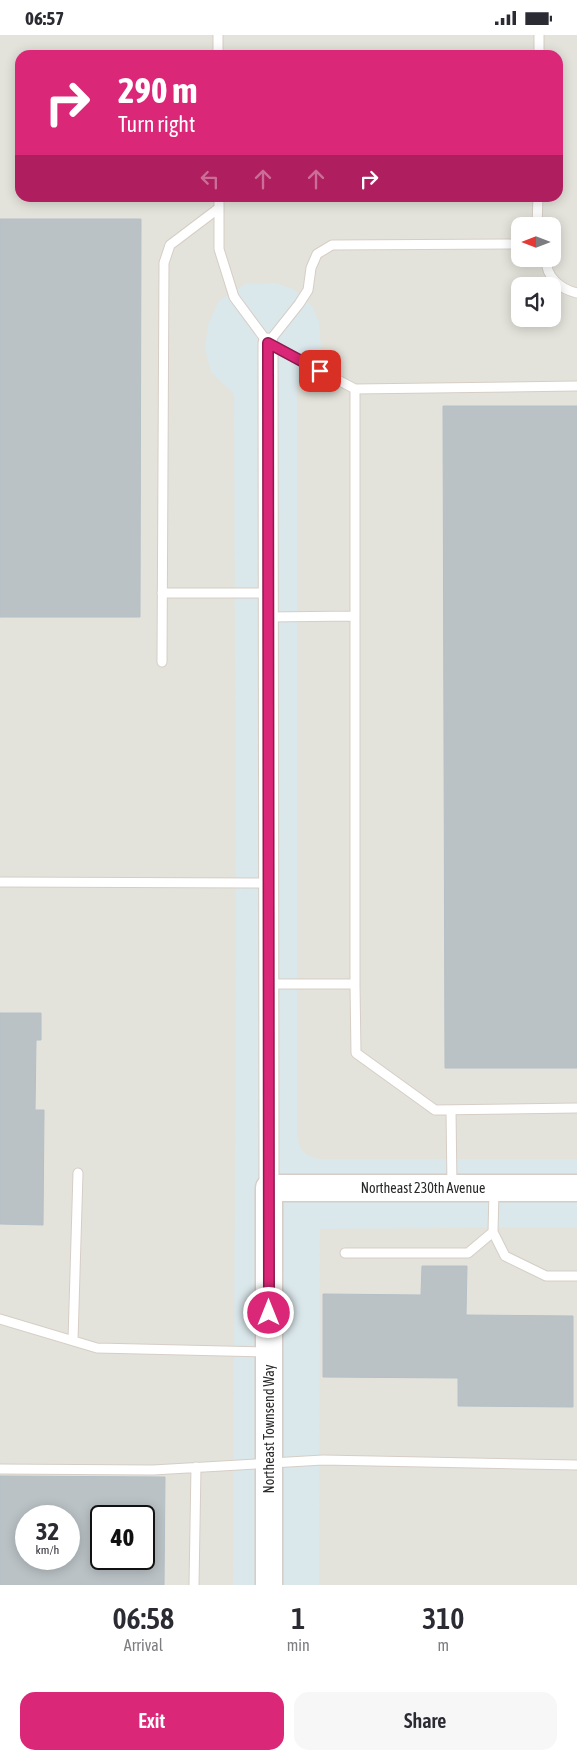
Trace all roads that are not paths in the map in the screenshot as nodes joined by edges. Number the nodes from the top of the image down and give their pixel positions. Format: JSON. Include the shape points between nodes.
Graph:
{"nodes":[{"id":1,"x":218,"y":35,"type":"edge"},
{"id":2,"x":539,"y":35,"type":"edge"},
{"id":3,"x":218,"y":50,"type":"edge"},
{"id":4,"x":539,"y":50,"type":"edge"},
{"id":5,"x":219,"y":202,"type":"edge"},
{"id":6,"x":538,"y":202,"type":"edge"},
{"id":7,"x":219,"y":208,"type":"junction"},
{"id":8,"x":537,"y":217,"type":"edge"},
{"id":9,"x":511,"y":244,"type":"edge"},
{"id":10,"x":546,"y":267,"type":"edge"},
{"id":11,"x":577,"y":293,"type":"edge"},
{"id":12,"x":268,"y":343,"type":"junction"},
{"id":13,"x":577,"y":386,"type":"edge"},
{"id":14,"x":355,"y":389,"type":"junction"},
{"id":15,"x":162,"y":593,"type":"junction"},
{"id":16,"x":268,"y":593,"type":"junction"},
{"id":17,"x":268,"y":617,"type":"junction"},
{"id":18,"x":355,"y":617,"type":"junction"},
{"id":19,"x":162,"y":661,"type":"dead end"},
{"id":20,"x":0,"y":882,"type":"edge"},
{"id":21,"x":268,"y":883,"type":"junction"},
{"id":22,"x":268,"y":984,"type":"junction"},
{"id":23,"x":355,"y":984,"type":"junction"},
{"id":24,"x":577,"y":1108,"type":"edge"},
{"id":25,"x":452,"y":1110,"type":"junction"},
{"id":26,"x":78,"y":1173,"type":"dead end"},
{"id":27,"x":269,"y":1188,"type":"junction"},
{"id":28,"x":452,"y":1188,"type":"junction"},
{"id":29,"x":494,"y":1188,"type":"junction"},
{"id":30,"x":577,"y":1188,"type":"edge"},
{"id":31,"x":493,"y":1232,"type":"junction"},
{"id":32,"x":345,"y":1253,"type":"dead end"},
{"id":33,"x":577,"y":1276,"type":"edge"},
{"id":34,"x":0,"y":1319,"type":"edge"},
{"id":35,"x":73,"y":1340,"type":"junction"},
{"id":36,"x":269,"y":1352,"type":"junction"},
{"id":37,"x":269,"y":1464,"type":"junction"},
{"id":38,"x":577,"y":1465,"type":"edge"},
{"id":39,"x":196,"y":1467,"type":"junction"},
{"id":40,"x":0,"y":1469,"type":"edge"},
{"id":41,"x":194,"y":1585,"type":"edge"},
{"id":42,"x":269,"y":1585,"type":"edge"}],
"edges":[{"from":1,"to":3,"type":"lane"},
{"from":2,"to":4,"type":"lane"},
{"from":5,"to":7,"type":"lane"},
{"from":6,"to":8,"type":"lane"},
{"from":7,"to":12,"type":"lane","via":[[219,249],[234,297]]},
{"from":7,"to":15,"type":"lane","via":[[170,245],[164,263]]},
{"from":9,"to":12,"type":"lane","via":[[332,245],[317,254],[311,267],[308,290]]},
{"from":10,"to":11,"type":"lane","via":[[554,282]]},
{"from":12,"to":14,"type":"lane"},
{"from":12,"to":16,"type":"street","name":"Northeast Townsend Way"},
{"from":13,"to":14,"type":"lane"},
{"from":14,"to":18,"type":"lane"},
{"from":15,"to":16,"type":"lane"},
{"from":15,"to":19,"type":"lane"},
{"from":16,"to":17,"type":"street","name":"Northeast Townsend Way"},
{"from":17,"to":18,"type":"lane"},
{"from":17,"to":21,"type":"street","name":"Northeast Townsend Way"},
{"from":18,"to":23,"type":"lane"},
{"from":20,"to":21,"type":"lane"},
{"from":21,"to":22,"type":"street","name":"Northeast Townsend Way"},
{"from":22,"to":23,"type":"lane"},
{"from":22,"to":27,"type":"street","name":"Northeast Townsend Way"},
{"from":23,"to":25,"type":"lane","via":[[356,1053],[434,1110]]},
{"from":24,"to":25,"type":"lane"},
{"from":25,"to":28,"type":"lane"},
{"from":26,"to":35,"type":"lane"},
{"from":27,"to":28,"type":"street","name":"Northeast 230th Avenue"},
{"from":27,"to":36,"type":"street","name":"Northeast Townsend Way"},
{"from":28,"to":29,"type":"street","name":"Northeast 230th Avenue"},
{"from":29,"to":30,"type":"street","name":"Northeast 230th Avenue"},
{"from":29,"to":31,"type":"lane"},
{"from":31,"to":32,"type":"lane","via":[[468,1253]]},
{"from":31,"to":33,"type":"lane","via":[[506,1256],[546,1277]]},
{"from":34,"to":35,"type":"lane"},
{"from":35,"to":36,"type":"lane","via":[[97,1348]]},
{"from":36,"to":37,"type":"street","name":"Northeast Townsend Way"},
{"from":37,"to":38,"type":"lane","via":[[323,1460]]},
{"from":37,"to":39,"type":"lane"},
{"from":37,"to":42,"type":"street","name":"Northeast Townsend Way"},
{"from":39,"to":40,"type":"lane"},
{"from":39,"to":41,"type":"lane"}]}
